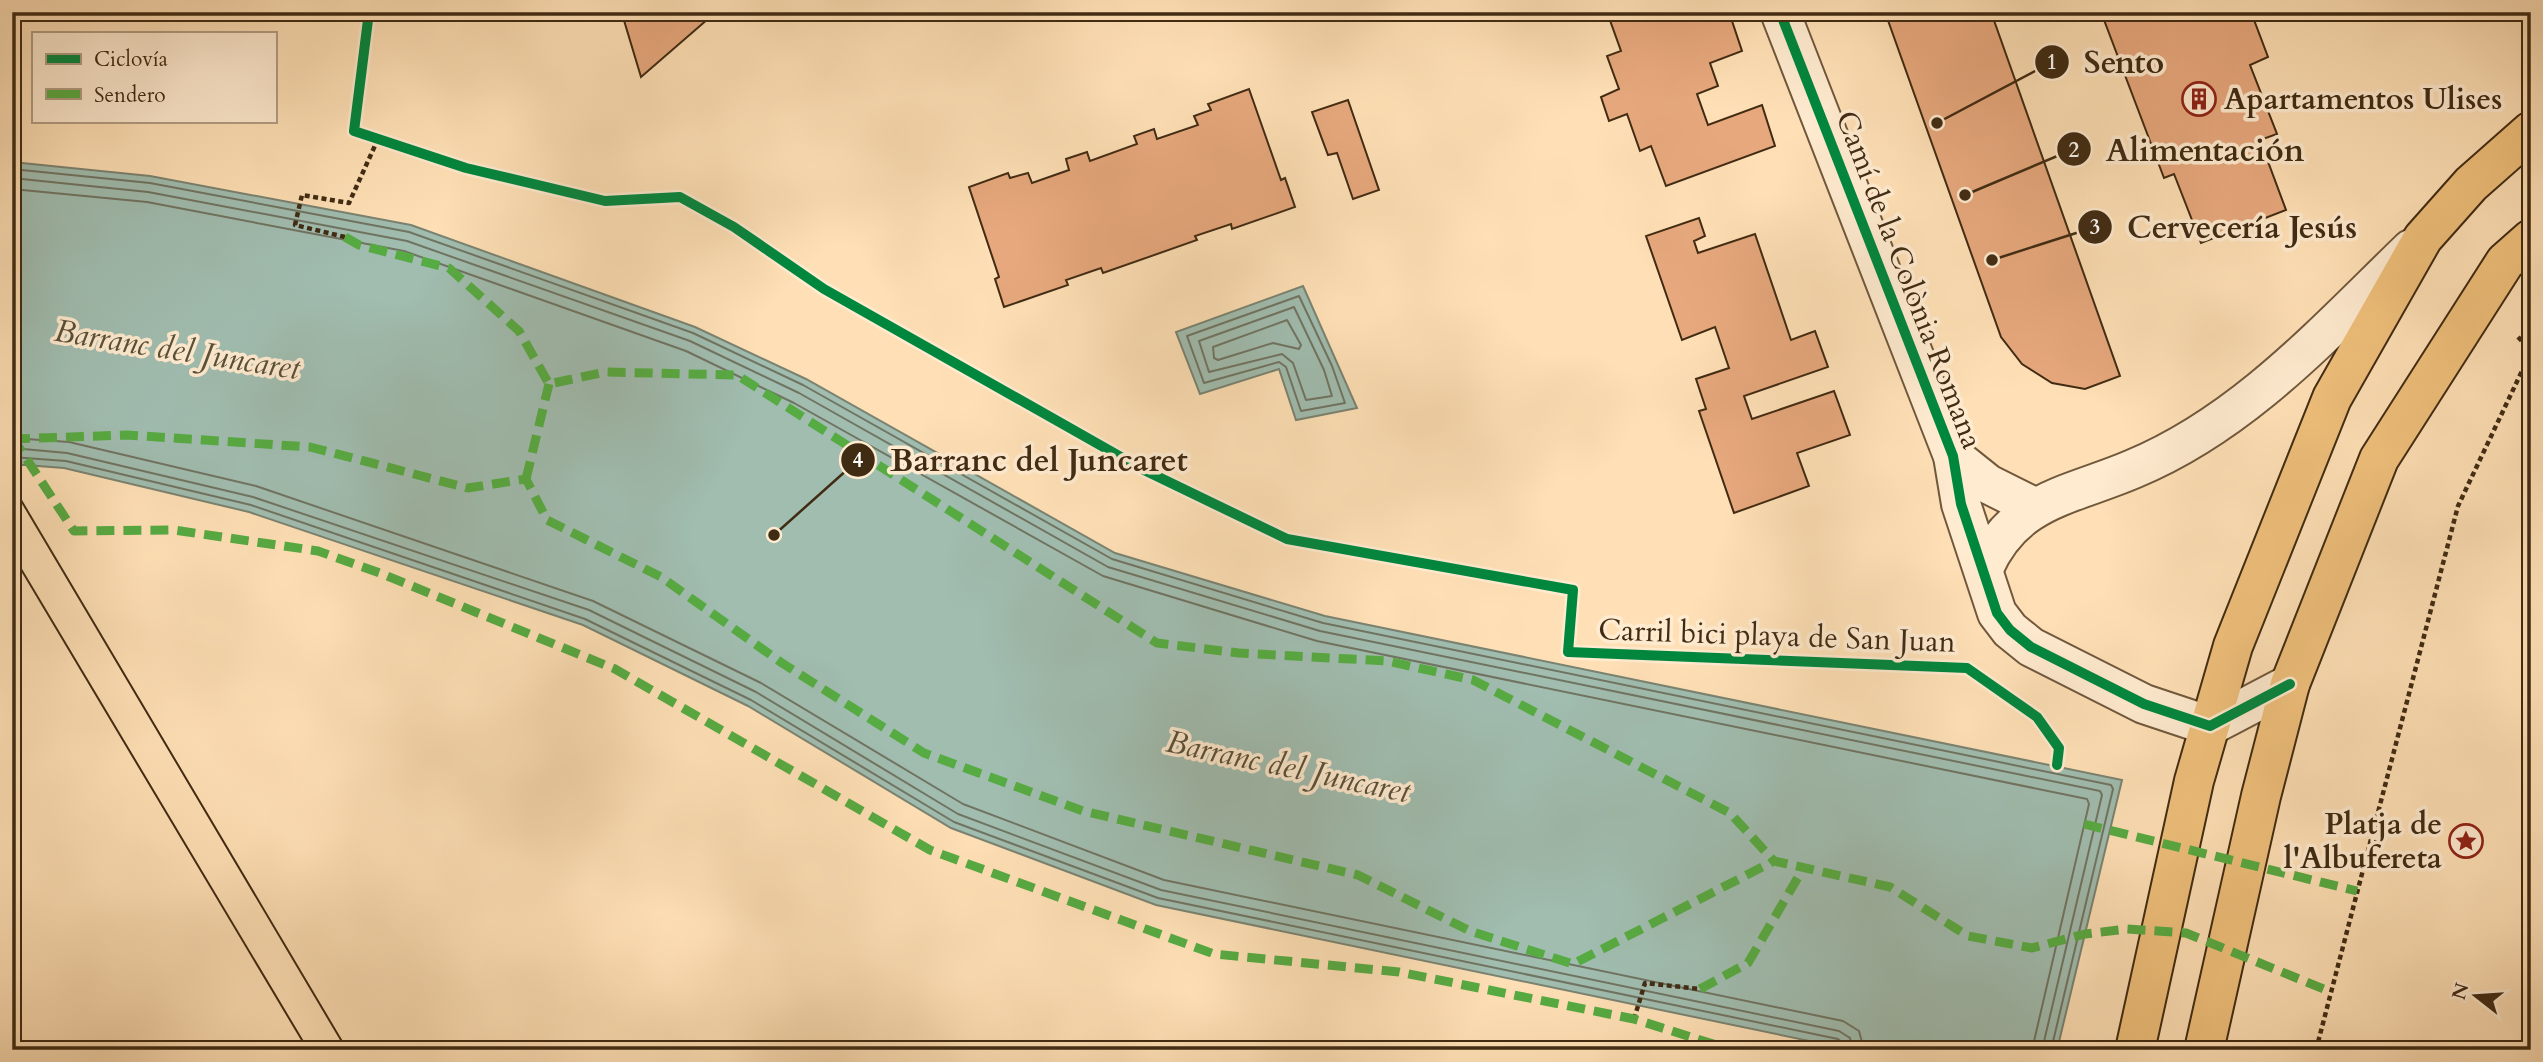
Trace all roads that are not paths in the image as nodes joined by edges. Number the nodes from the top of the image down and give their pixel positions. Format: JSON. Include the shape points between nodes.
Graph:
{"nodes":[{"id":1,"x":1780,"y":12,"type":"edge"},
{"id":2,"x":2531,"y":131,"type":"edge"},
{"id":3,"x":2423,"y":238,"type":"junction"},
{"id":4,"x":2531,"y":239,"type":"edge"},
{"id":5,"x":1953,"y":456,"type":"junction"},
{"id":6,"x":2034,"y":506,"type":"junction"},
{"id":7,"x":1984,"y":568,"type":"junction"},
{"id":8,"x":2290,"y":684,"type":"junction"},
{"id":9,"x":2210,"y":726,"type":"junction"},
{"id":10,"x":2135,"y":1050,"type":"edge"},
{"id":11,"x":2204,"y":1050,"type":"edge"}],
"edges":[{"from":1,"to":5,"type":"street","name":"Camí de la Colònia Romana"},
{"from":2,"to":3,"type":"main road","via":[[2471,184]]},
{"from":3,"to":6,"type":"street","via":[[2283,372],[2216,425],[2135,469]]},
{"from":3,"to":9,"type":"main road","via":[[2332,398],[2243,617]]},
{"from":4,"to":8,"type":"main road","via":[[2505,262],[2379,459]]},
{"from":5,"to":6,"type":"street","name":"Camí de la Colònia Romana","via":[[1988,484]]},
{"from":5,"to":7,"type":"street","name":"Camí de la Colònia Romana","via":[[1961,504]]},
{"from":6,"to":7,"type":"street","via":[[2007,528]]},
{"from":7,"to":9,"type":"street","name":"Camí de la Colònia Romana","via":[[1997,613],[2032,647],[2144,704]]},
{"from":8,"to":9,"type":"street"},
{"from":8,"to":11,"type":"main road"},
{"from":9,"to":10,"type":"main road"}]}
